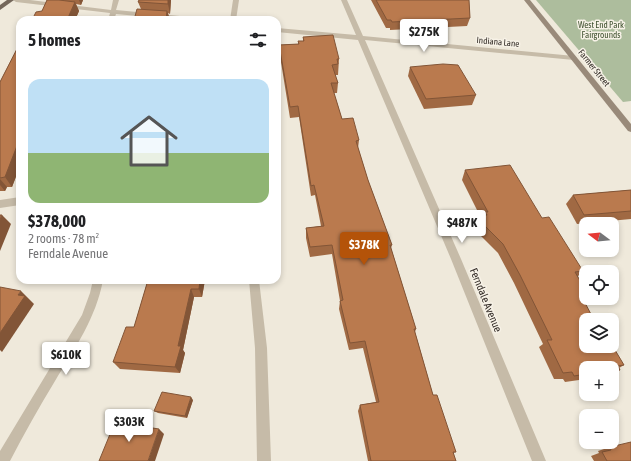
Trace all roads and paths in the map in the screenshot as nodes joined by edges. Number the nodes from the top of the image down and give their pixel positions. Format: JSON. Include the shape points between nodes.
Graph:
{"nodes":[{"id":1,"x":11,"y":0,"type":"edge"},
{"id":2,"x":16,"y":0,"type":"edge"},
{"id":3,"x":116,"y":0,"type":"edge"},
{"id":4,"x":236,"y":0,"type":"edge"},
{"id":5,"x":344,"y":0,"type":"edge"},
{"id":6,"x":528,"y":0,"type":"edge"},
{"id":7,"x":0,"y":8,"type":"edge"},
{"id":8,"x":113,"y":12,"type":"junction"},
{"id":9,"x":112,"y":16,"type":"edge"},
{"id":10,"x":157,"y":16,"type":"edge"},
{"id":11,"x":234,"y":16,"type":"edge"},
{"id":12,"x":281,"y":30,"type":"edge"},
{"id":13,"x":361,"y":38,"type":"junction"},
{"id":14,"x":574,"y":58,"type":"junction"},
{"id":15,"x":631,"y":129,"type":"edge"},
{"id":16,"x":16,"y":202,"type":"edge"},
{"id":17,"x":0,"y":204,"type":"edge"},
{"id":18,"x":97,"y":284,"type":"edge"},
{"id":19,"x":254,"y":284,"type":"edge"},
{"id":20,"x":2,"y":461,"type":"edge"},
{"id":21,"x":264,"y":461,"type":"edge"},
{"id":22,"x":539,"y":461,"type":"edge"}],
"edges":[{"from":1,"to":7,"type":"main road"},
{"from":2,"to":8,"type":"street"},
{"from":3,"to":8,"type":"street"},
{"from":4,"to":11,"type":"street"},
{"from":5,"to":13,"type":"street","name":"Ferndale Avenue"},
{"from":6,"to":14,"type":"street","name":"Farmer Street"},
{"from":8,"to":9,"type":"street"},
{"from":8,"to":10,"type":"street"},
{"from":12,"to":13,"type":"street","name":"Indiana Lane"},
{"from":13,"to":14,"type":"street","name":"Indiana Lane"},
{"from":13,"to":22,"type":"street","name":"Ferndale Avenue","via":[[456,258]]},
{"from":14,"to":15,"type":"street","name":"Farmer Street"},
{"from":16,"to":17,"type":"street"},
{"from":18,"to":20,"type":"street","via":[[85,321]]},
{"from":19,"to":21,"type":"street","via":[[261,348]]}]}
